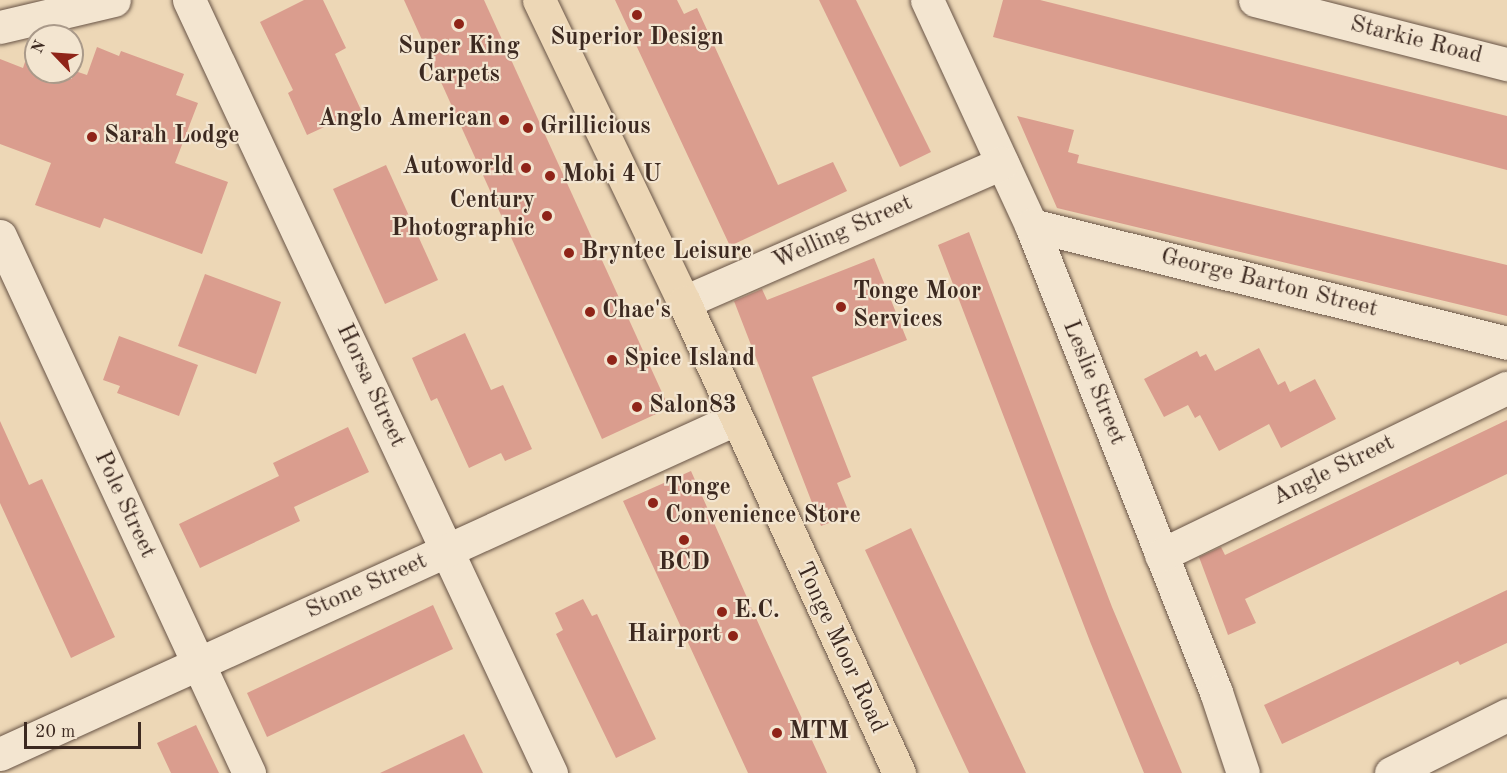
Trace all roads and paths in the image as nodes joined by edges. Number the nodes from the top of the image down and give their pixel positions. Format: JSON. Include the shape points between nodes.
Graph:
{"nodes":[{"id":1,"x":114,"y":0,"type":"edge"},
{"id":2,"x":189,"y":0,"type":"edge"},
{"id":3,"x":539,"y":0,"type":"edge"},
{"id":4,"x":927,"y":0,"type":"edge"},
{"id":5,"x":1256,"y":0,"type":"edge"},
{"id":6,"x":0,"y":27,"type":"edge"},
{"id":7,"x":1507,"y":64,"type":"edge"},
{"id":8,"x":1002,"y":163,"type":"junction"},
{"id":9,"x":1031,"y":225,"type":"junction"},
{"id":10,"x":0,"y":236,"type":"edge"},
{"id":11,"x":684,"y":302,"type":"junction"},
{"id":12,"x":1507,"y":343,"type":"edge"},
{"id":13,"x":1507,"y":388,"type":"edge"},
{"id":14,"x":735,"y":419,"type":"junction"},
{"id":15,"x":447,"y":550,"type":"junction"},
{"id":16,"x":1161,"y":555,"type":"junction"},
{"id":17,"x":198,"y":664,"type":"junction"},
{"id":18,"x":1507,"y":715,"type":"edge"},
{"id":19,"x":0,"y":754,"type":"edge"},
{"id":20,"x":249,"y":773,"type":"edge"},
{"id":21,"x":551,"y":773,"type":"edge"},
{"id":22,"x":899,"y":773,"type":"edge"},
{"id":23,"x":1243,"y":773,"type":"edge"},
{"id":24,"x":1391,"y":773,"type":"edge"}],
"edges":[{"from":1,"to":6,"type":"street"},
{"from":2,"to":15,"type":"street","name":"Horsa Street"},
{"from":3,"to":11,"type":"main road","name":"Tonge Moor Road"},
{"from":4,"to":8,"type":"street","name":"Leslie Street"},
{"from":5,"to":7,"type":"street","name":"Starkie Road"},
{"from":8,"to":9,"type":"street","name":"Leslie Street"},
{"from":8,"to":11,"type":"street","name":"Welling Street"},
{"from":9,"to":12,"type":"street","name":"George Barton Street"},
{"from":9,"to":16,"type":"street","name":"Leslie Street"},
{"from":10,"to":17,"type":"street","name":"Pole Street"},
{"from":11,"to":14,"type":"main road","name":"Tonge Moor Road"},
{"from":13,"to":16,"type":"street","name":"Angle Street"},
{"from":14,"to":15,"type":"street","name":"Stone Street"},
{"from":14,"to":22,"type":"main road","name":"Tonge Moor Road"},
{"from":15,"to":17,"type":"street","name":"Stone Street"},
{"from":15,"to":21,"type":"street","name":"Horsa Street"},
{"from":16,"to":23,"type":"street","name":"Leslie Street","via":[[1216,692]]},
{"from":17,"to":19,"type":"street","name":"Stone Street"},
{"from":17,"to":20,"type":"street","name":"Pole Street"},
{"from":18,"to":24,"type":"street"}]}
